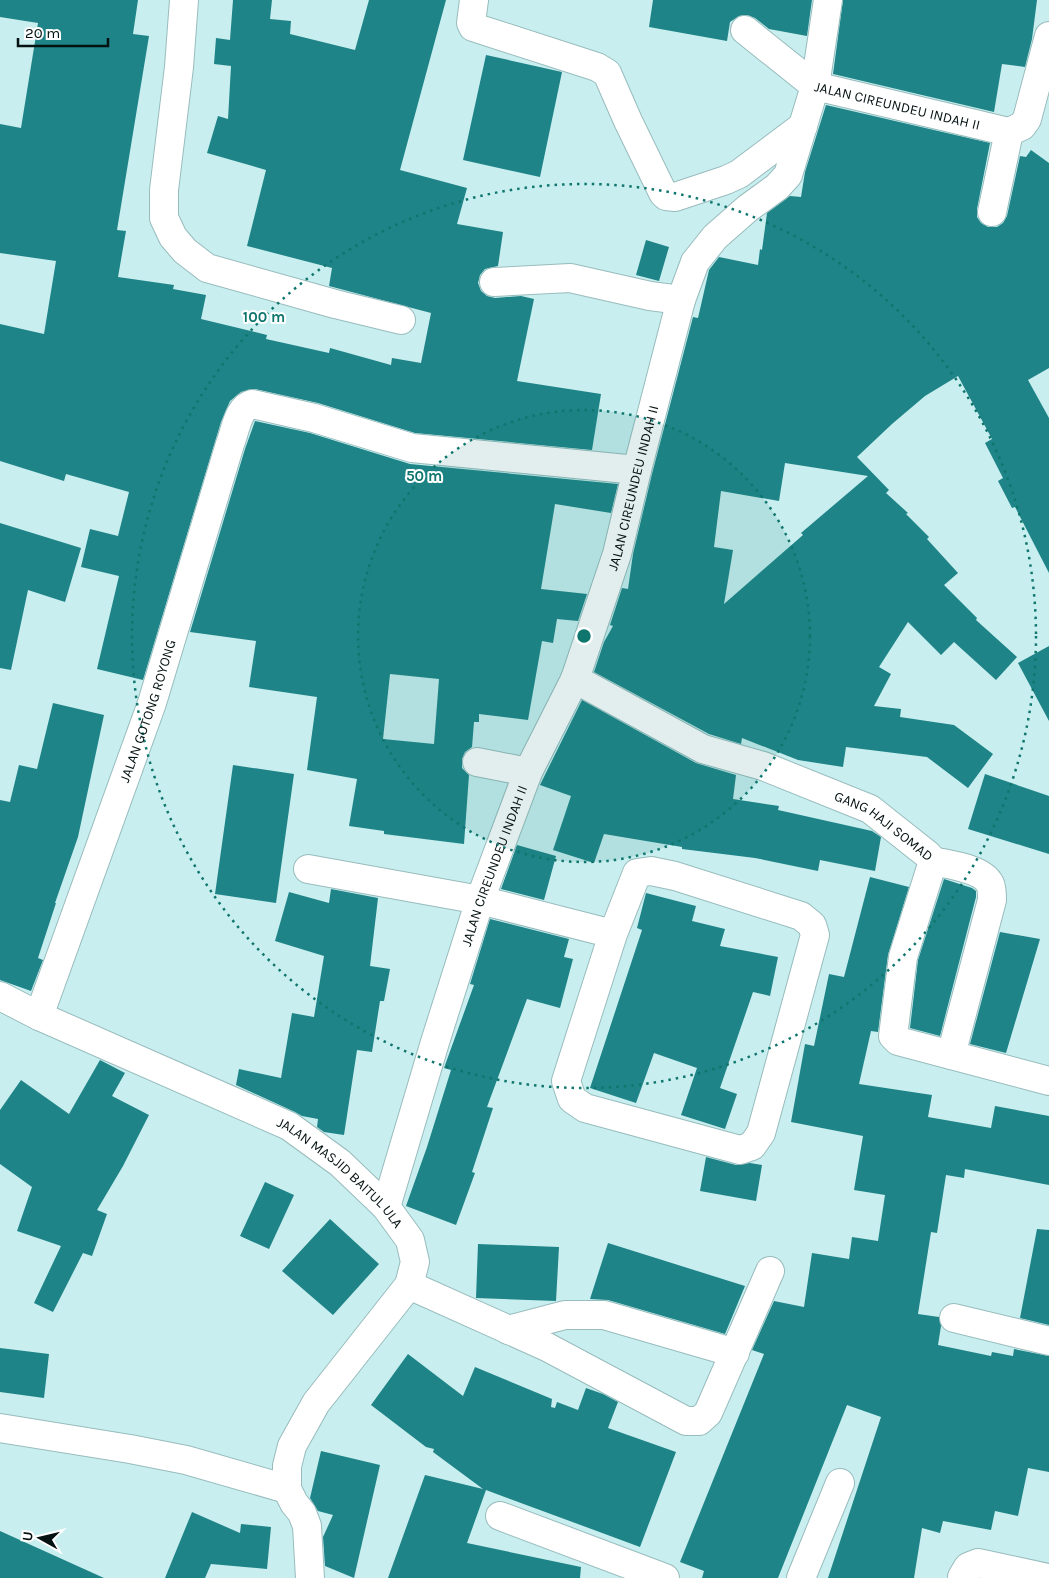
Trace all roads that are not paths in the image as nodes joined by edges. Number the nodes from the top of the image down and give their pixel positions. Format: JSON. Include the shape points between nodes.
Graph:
{"nodes":[{"id":1,"x":184,"y":0,"type":"edge"},
{"id":2,"x":474,"y":0,"type":"edge"},
{"id":3,"x":828,"y":0,"type":"edge"},
{"id":4,"x":745,"y":30,"type":"dead end"},
{"id":5,"x":1049,"y":36,"type":"edge"},
{"id":6,"x":815,"y":86,"type":"junction"},
{"id":7,"x":803,"y":126,"type":"junction"},
{"id":8,"x":1009,"y":132,"type":"junction"},
{"id":9,"x":992,"y":212,"type":"dead end"},
{"id":10,"x":494,"y":282,"type":"dead end"},
{"id":11,"x":680,"y":300,"type":"junction"},
{"id":12,"x":401,"y":320,"type":"dead end"},
{"id":13,"x":636,"y":470,"type":"junction"},
{"id":14,"x":575,"y":679,"type":"junction"},
{"id":15,"x":477,"y":762,"type":"dead end"},
{"id":16,"x":528,"y":772,"type":"junction"},
{"id":17,"x":932,"y":861,"type":"junction"},
{"id":18,"x":308,"y":869,"type":"dead end"},
{"id":19,"x":480,"y":900,"type":"junction"},
{"id":20,"x":613,"y":934,"type":"junction"},
{"id":21,"x":0,"y":996,"type":"edge"},
{"id":22,"x":40,"y":1016,"type":"junction"},
{"id":23,"x":951,"y":1055,"type":"junction"},
{"id":24,"x":1049,"y":1081,"type":"edge"},
{"id":25,"x":386,"y":1207,"type":"junction"},
{"id":26,"x":770,"y":1271,"type":"dead end"},
{"id":27,"x":409,"y":1285,"type":"junction"},
{"id":28,"x":954,"y":1318,"type":"dead end"},
{"id":29,"x":508,"y":1330,"type":"junction"},
{"id":30,"x":1049,"y":1341,"type":"edge"},
{"id":31,"x":735,"y":1353,"type":"junction"},
{"id":32,"x":0,"y":1428,"type":"edge"},
{"id":33,"x":840,"y":1483,"type":"dead end"},
{"id":34,"x":287,"y":1489,"type":"junction"},
{"id":35,"x":500,"y":1516,"type":"dead end"},
{"id":36,"x":962,"y":1577,"type":"edge"},
{"id":37,"x":310,"y":1578,"type":"edge"},
{"id":38,"x":665,"y":1578,"type":"edge"},
{"id":39,"x":801,"y":1578,"type":"edge"},
{"id":40,"x":1048,"y":1578,"type":"edge"}],
"edges":[{"from":1,"to":12,"type":"street","via":[[164,190],[164,218],[173,237],[207,268]]},
{"from":2,"to":7,"type":"street","via":[[473,27],[607,73],[666,196],[675,196],[739,174]]},
{"from":3,"to":6,"type":"street"},
{"from":4,"to":6,"type":"street"},
{"from":5,"to":8,"type":"street","via":[[1027,118],[1022,126]]},
{"from":6,"to":7,"type":"street","name":"JALAN CIREUNDEU INDAH II"},
{"from":6,"to":8,"type":"street","name":"JALAN CIREUNDEU INDAH II"},
{"from":7,"to":11,"type":"street","name":"JALAN CIREUNDEU INDAH II","via":[[788,175],[715,237],[695,262]]},
{"from":8,"to":9,"type":"street"},
{"from":10,"to":11,"type":"street","via":[[570,278]]},
{"from":11,"to":13,"type":"street","name":"JALAN CIREUNDEU INDAH II"},
{"from":13,"to":14,"type":"street","name":"JALAN CIREUNDEU INDAH II","via":[[616,554]]},
{"from":13,"to":22,"type":"street","name":"JALAN GOTONG ROYONG","via":[[412,448],[314,418],[247,405],[242,410],[230,444],[152,703]]},
{"from":14,"to":16,"type":"street","name":"JALAN CIREUNDEU INDAH II"},
{"from":14,"to":17,"type":"street","name":"GANG HAJI SOMAD","via":[[703,749],[762,766],[870,809]]},
{"from":15,"to":16,"type":"street"},
{"from":16,"to":19,"type":"street","name":"JALAN CIREUNDEU INDAH II"},
{"from":17,"to":23,"type":"street","via":[[970,870],[991,885],[988,918]]},
{"from":17,"to":23,"type":"street","name":"GANG HAJI SOMAD","via":[[903,957],[893,1034],[898,1041]]},
{"from":18,"to":19,"type":"street"},
{"from":19,"to":20,"type":"street"},
{"from":19,"to":25,"type":"street","name":"JALAN CIREUNDEU INDAH II"},
{"from":20,"to":20,"type":"street","via":[[566,1081],[572,1099],[585,1108],[740,1150],[752,1146],[761,1133],[815,935],[812,925],[801,916],[651,871],[637,873]]},
{"from":21,"to":22,"type":"street","name":"JALAN MASJID BAITUL ULA"},
{"from":22,"to":25,"type":"street","name":"JALAN MASJID BAITUL ULA","via":[[289,1126],[340,1163]]},
{"from":23,"to":24,"type":"street","name":"GANG HAJI SOMAD"},
{"from":25,"to":27,"type":"street","name":"JALAN MASJID BAITUL ULA","via":[[410,1240],[415,1262]]},
{"from":26,"to":31,"type":"street"},
{"from":27,"to":29,"type":"street"},
{"from":27,"to":34,"type":"street","name":"JALAN MASJID BAITUL ULA","via":[[316,1403],[292,1446],[287,1466]]},
{"from":28,"to":30,"type":"street"},
{"from":29,"to":31,"type":"street","via":[[565,1315],[604,1314]]},
{"from":29,"to":31,"type":"street","via":[[686,1421],[699,1421],[708,1413]]},
{"from":32,"to":34,"type":"street","via":[[130,1448]]},
{"from":33,"to":39,"type":"street"},
{"from":34,"to":37,"type":"street","via":[[307,1526]]},
{"from":35,"to":38,"type":"street"},
{"from":36,"to":40,"type":"street","via":[[968,1567],[978,1563]]}]}
